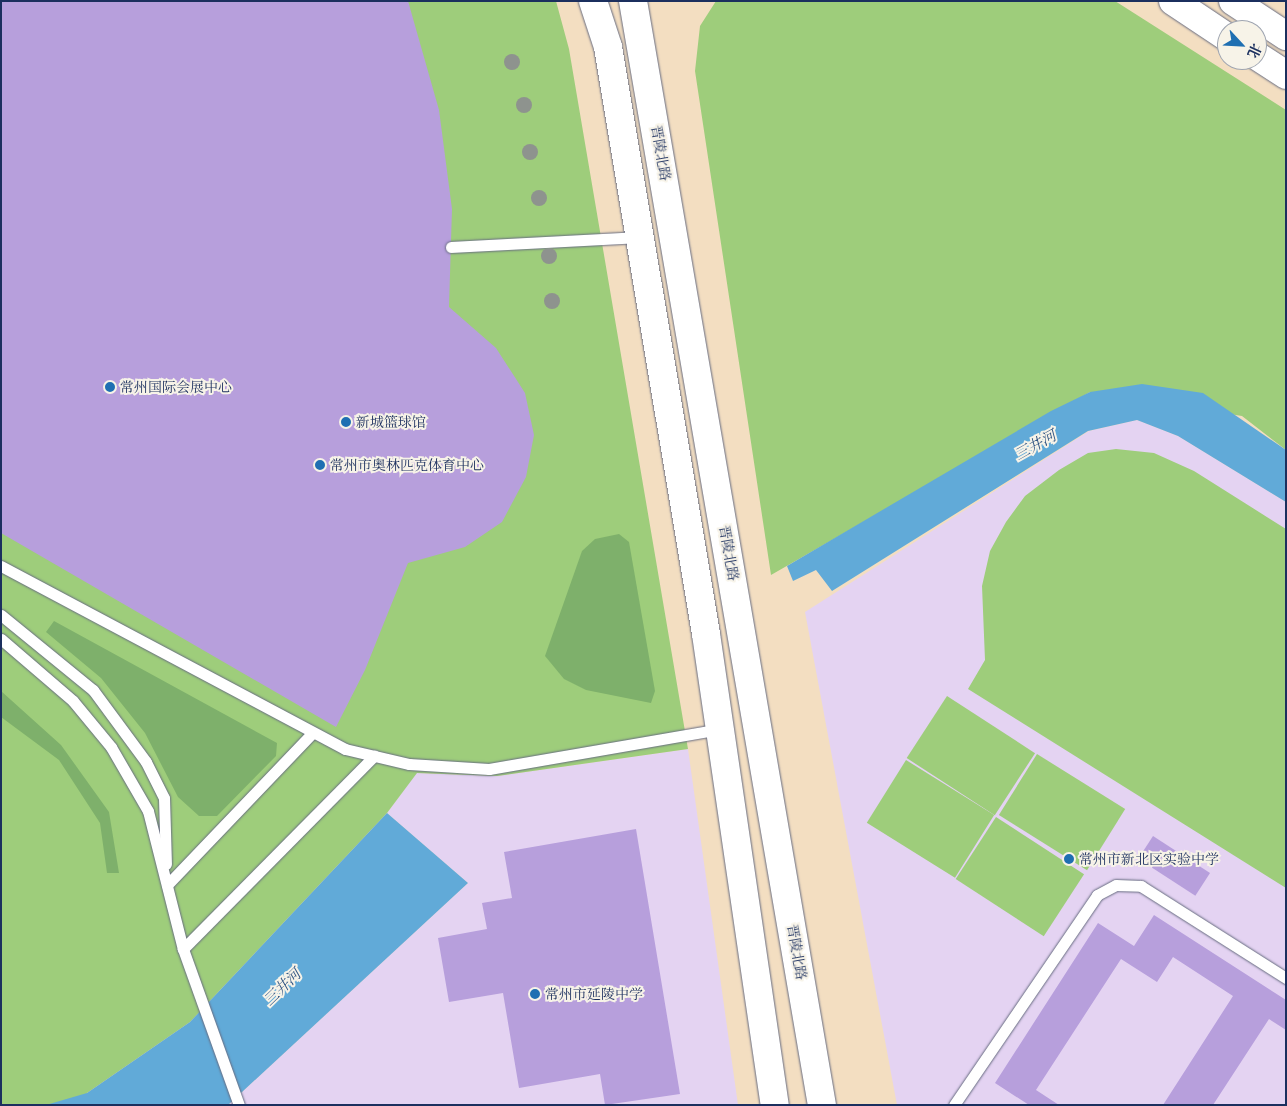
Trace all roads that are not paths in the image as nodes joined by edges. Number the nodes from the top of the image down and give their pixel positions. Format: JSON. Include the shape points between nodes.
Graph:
{"nodes":[{"id":1,"x":593,"y":1,"type":"edge"},
{"id":2,"x":632,"y":1,"type":"edge"},
{"id":3,"x":1173,"y":1,"type":"edge"},
{"id":4,"x":1233,"y":1,"type":"edge"},
{"id":5,"x":1217,"y":30,"type":"edge"},
{"id":6,"x":1286,"y":36,"type":"edge"},
{"id":7,"x":1267,"y":63,"type":"edge"},
{"id":8,"x":1286,"y":75,"type":"edge"},
{"id":9,"x":640,"y":237,"type":"junction"},
{"id":10,"x":451,"y":247,"type":"dead end"},
{"id":11,"x":1,"y":566,"type":"edge"},
{"id":12,"x":1,"y":616,"type":"edge"},
{"id":13,"x":1,"y":639,"type":"edge"},
{"id":14,"x":720,"y":729,"type":"junction"},
{"id":15,"x":313,"y":732,"type":"junction"},
{"id":16,"x":374,"y":756,"type":"junction"},
{"id":17,"x":167,"y":885,"type":"junction"},
{"id":18,"x":183,"y":949,"type":"junction"},
{"id":19,"x":1286,"y":978,"type":"edge"},
{"id":20,"x":240,"y":1105,"type":"edge"},
{"id":21,"x":776,"y":1105,"type":"edge"},
{"id":22,"x":822,"y":1105,"type":"edge"},
{"id":23,"x":954,"y":1105,"type":"edge"}],
"edges":[{"from":1,"to":9,"type":"main road","via":[[608,47]]},
{"from":2,"to":22,"type":"main road","name":"晋陵北路"},
{"from":3,"to":5,"type":"main road"},
{"from":4,"to":6,"type":"main road"},
{"from":7,"to":8,"type":"main road"},
{"from":9,"to":10,"type":"lane"},
{"from":9,"to":14,"type":"main road"},
{"from":11,"to":15,"type":"lane"},
{"from":12,"to":17,"type":"lane","via":[[92,690],[146,762],[164,798]]},
{"from":13,"to":17,"type":"lane","via":[[73,701],[111,747],[148,811]]},
{"from":14,"to":16,"type":"lane","via":[[489,769],[409,764]]},
{"from":14,"to":21,"type":"main road"},
{"from":15,"to":16,"type":"lane","via":[[345,749]]},
{"from":15,"to":17,"type":"lane"},
{"from":16,"to":18,"type":"lane"},
{"from":17,"to":18,"type":"lane"},
{"from":18,"to":20,"type":"lane"},
{"from":19,"to":23,"type":"lane","via":[[1141,886],[1116,885],[1096,895]]}]}
